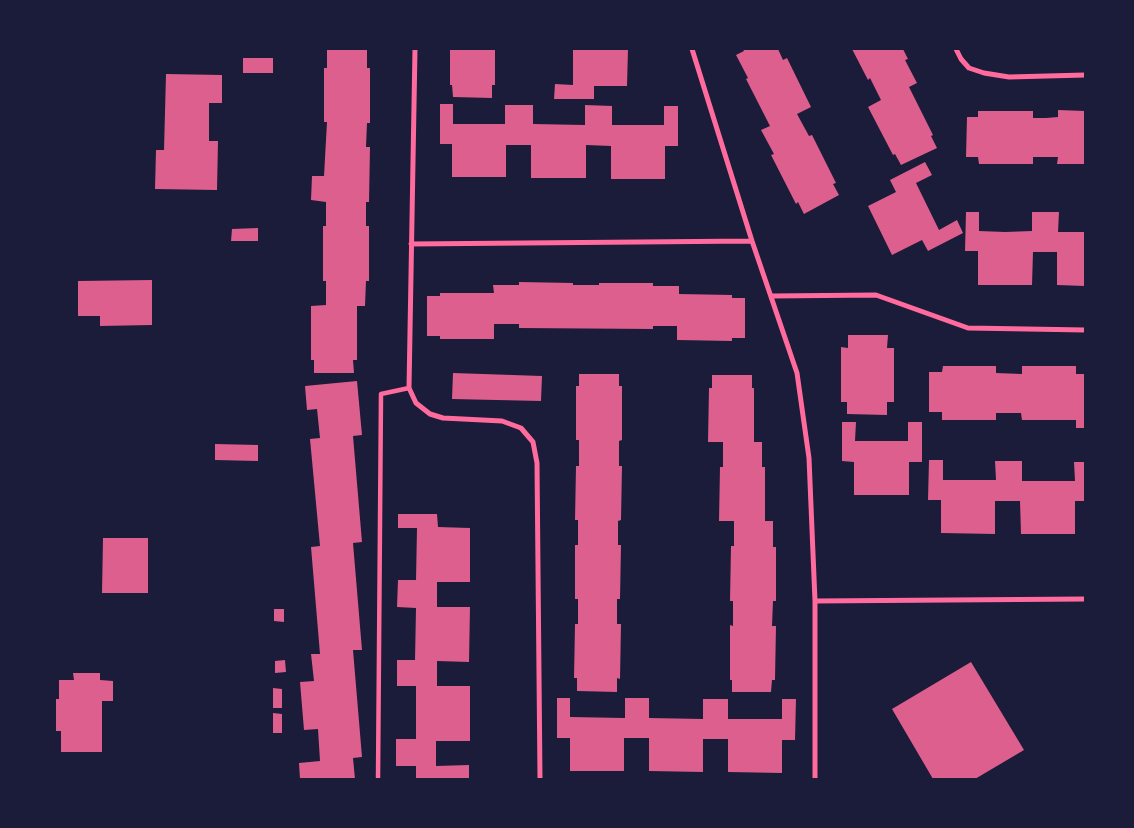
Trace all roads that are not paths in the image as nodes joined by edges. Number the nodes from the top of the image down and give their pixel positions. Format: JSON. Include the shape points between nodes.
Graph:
{"nodes":[{"id":1,"x":415,"y":49,"type":"edge"},
{"id":2,"x":692,"y":49,"type":"edge"},
{"id":3,"x":956,"y":49,"type":"edge"},
{"id":4,"x":1085,"y":75,"type":"edge"},
{"id":5,"x":752,"y":242,"type":"junction"},
{"id":6,"x":411,"y":244,"type":"junction"},
{"id":7,"x":772,"y":296,"type":"junction"},
{"id":8,"x":1085,"y":330,"type":"edge"},
{"id":9,"x":410,"y":388,"type":"junction"},
{"id":10,"x":1085,"y":599,"type":"edge"},
{"id":11,"x":815,"y":601,"type":"junction"},
{"id":12,"x":378,"y":779,"type":"edge"},
{"id":13,"x":540,"y":779,"type":"edge"},
{"id":14,"x":815,"y":779,"type":"edge"}],
"edges":[{"from":1,"to":6,"type":"street"},
{"from":2,"to":5,"type":"street"},
{"from":3,"to":4,"type":"street","via":[[969,68],[984,73],[1009,77]]},
{"from":5,"to":6,"type":"street"},
{"from":5,"to":7,"type":"street"},
{"from":6,"to":9,"type":"street"},
{"from":7,"to":8,"type":"street","via":[[876,295],[968,328]]},
{"from":7,"to":11,"type":"street","via":[[797,373],[809,458]]},
{"from":9,"to":12,"type":"street","via":[[381,394]]},
{"from":9,"to":13,"type":"street","via":[[416,403],[430,414],[443,418],[502,420],[520,428],[533,442],[538,463]]},
{"from":10,"to":11,"type":"street"},
{"from":11,"to":14,"type":"street"}]}
